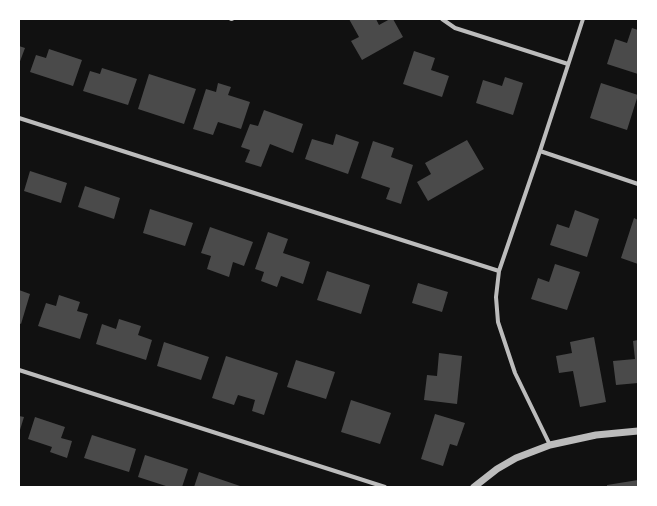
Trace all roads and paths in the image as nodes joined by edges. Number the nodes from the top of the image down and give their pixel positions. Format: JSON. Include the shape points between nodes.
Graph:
{"nodes":[{"id":1,"x":442,"y":19,"type":"edge"},
{"id":2,"x":583,"y":19,"type":"edge"},
{"id":3,"x":568,"y":64,"type":"junction"},
{"id":4,"x":19,"y":118,"type":"edge"},
{"id":5,"x":540,"y":151,"type":"junction"},
{"id":6,"x":638,"y":184,"type":"edge"},
{"id":7,"x":499,"y":271,"type":"junction"},
{"id":8,"x":19,"y":370,"type":"edge"},
{"id":9,"x":638,"y":431,"type":"edge"},
{"id":10,"x":550,"y":446,"type":"junction"},
{"id":11,"x":384,"y":487,"type":"edge"},
{"id":12,"x":474,"y":487,"type":"edge"}],
"edges":[{"from":1,"to":3,"type":"street","via":[[455,28]]},
{"from":2,"to":3,"type":"street"},
{"from":3,"to":5,"type":"street"},
{"from":4,"to":7,"type":"street"},
{"from":5,"to":6,"type":"street"},
{"from":5,"to":7,"type":"street"},
{"from":7,"to":10,"type":"street","via":[[496,297],[498,322],[515,373]]},
{"from":8,"to":11,"type":"street"},
{"from":9,"to":10,"type":"street","via":[[596,435]]},
{"from":10,"to":12,"type":"street","via":[[497,468]]}]}
